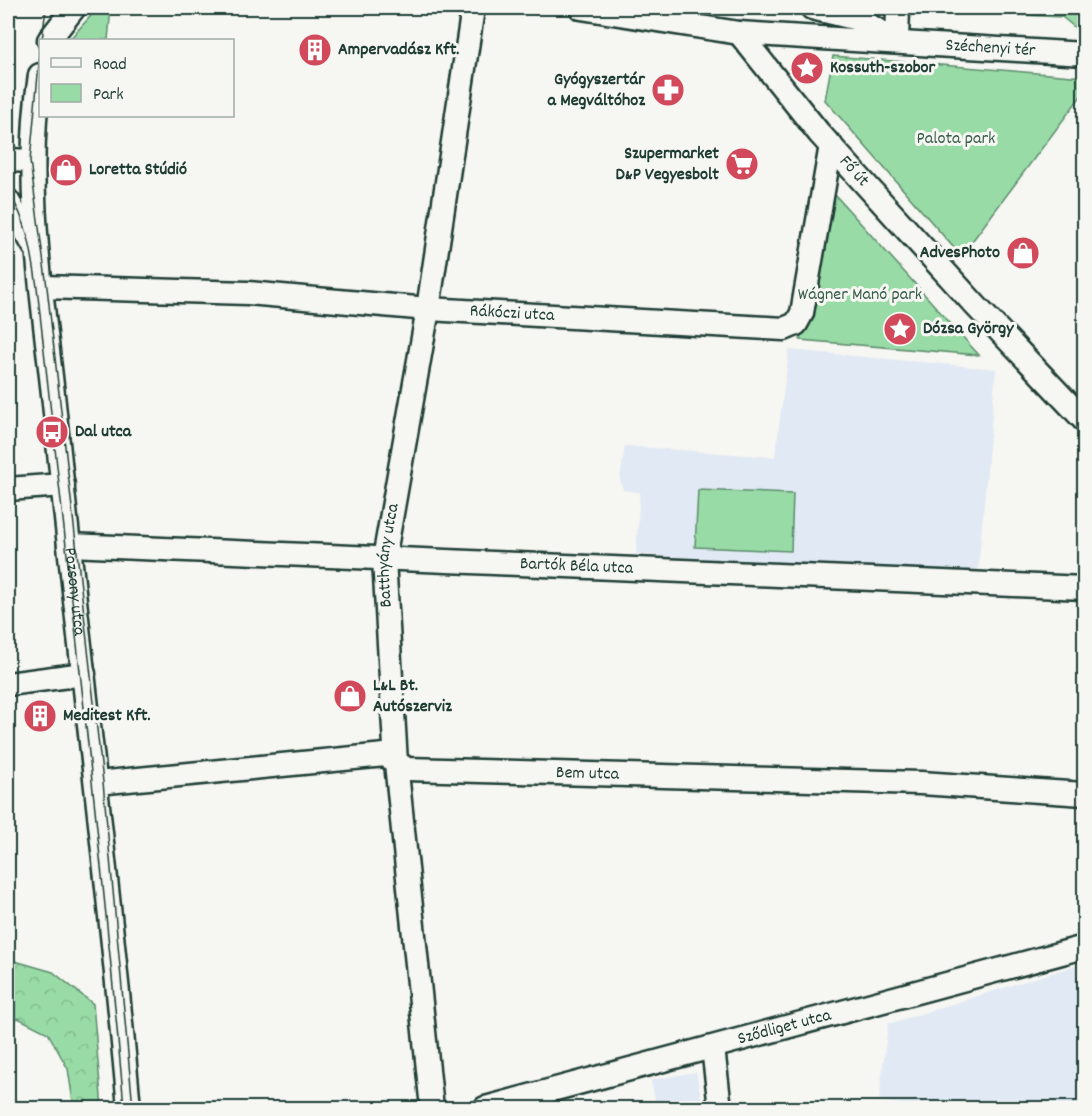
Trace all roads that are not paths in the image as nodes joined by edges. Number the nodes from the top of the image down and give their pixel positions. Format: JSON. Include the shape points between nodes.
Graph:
{"nodes":[{"id":1,"x":52,"y":8,"type":"edge"},
{"id":2,"x":74,"y":8,"type":"edge"},
{"id":3,"x":473,"y":8,"type":"edge"},
{"id":4,"x":581,"y":8,"type":"edge"},
{"id":5,"x":812,"y":8,"type":"edge"},
{"id":6,"x":898,"y":8,"type":"edge"},
{"id":7,"x":699,"y":16,"type":"edge"},
{"id":8,"x":739,"y":33,"type":"junction"},
{"id":9,"x":48,"y":39,"type":"edge"},
{"id":10,"x":49,"y":39,"type":"edge"},
{"id":11,"x":897,"y":41,"type":"junction"},
{"id":12,"x":1084,"y":54,"type":"edge"},
{"id":13,"x":39,"y":87,"type":"edge"},
{"id":14,"x":831,"y":145,"type":"junction"},
{"id":15,"x":8,"y":160,"type":"edge"},
{"id":16,"x":33,"y":161,"type":"junction"},
{"id":17,"x":8,"y":201,"type":"edge"},
{"id":18,"x":39,"y":258,"type":"junction"},
{"id":19,"x":43,"y":287,"type":"junction"},
{"id":20,"x":428,"y":309,"type":"junction"},
{"id":21,"x":1084,"y":420,"type":"edge"},
{"id":22,"x":63,"y":485,"type":"junction"},
{"id":23,"x":8,"y":489,"type":"edge"},
{"id":24,"x":69,"y":545,"type":"junction"},
{"id":25,"x":384,"y":559,"type":"junction"},
{"id":26,"x":1084,"y":588,"type":"edge"},
{"id":27,"x":84,"y":674,"type":"junction"},
{"id":28,"x":8,"y":684,"type":"edge"},
{"id":29,"x":396,"y":763,"type":"junction"},
{"id":30,"x":97,"y":783,"type":"junction"},
{"id":31,"x":1084,"y":794,"type":"edge"},
{"id":32,"x":1084,"y":947,"type":"edge"},
{"id":33,"x":713,"y":1048,"type":"junction"},
{"id":34,"x":129,"y":1108,"type":"edge"},
{"id":35,"x":432,"y":1108,"type":"edge"},
{"id":36,"x":485,"y":1108,"type":"edge"},
{"id":37,"x":720,"y":1108,"type":"edge"}],
"edges":[{"from":1,"to":9,"type":"street"},
{"from":2,"to":10,"type":"street"},
{"from":3,"to":20,"type":"street","name":"Batthyány utca"},
{"from":4,"to":7,"type":"street"},
{"from":5,"to":11,"type":"street","name":"Széchenyi tér","via":[[858,19]]},
{"from":6,"to":11,"type":"street"},
{"from":7,"to":8,"type":"street"},
{"from":8,"to":11,"type":"street","name":"Széchenyi tér"},
{"from":8,"to":14,"type":"street","name":"Fő út"},
{"from":11,"to":12,"type":"street","name":"Széchenyi tér"},
{"from":13,"to":16,"type":"street","name":"Pozsony utca"},
{"from":14,"to":20,"type":"street","name":"Rákóczi utca","via":[[802,313],[796,324],[784,329]]},
{"from":14,"to":21,"type":"street","name":"Fő út"},
{"from":15,"to":16,"type":"street"},
{"from":16,"to":18,"type":"street","name":"Pozsony utca"},
{"from":17,"to":18,"type":"street"},
{"from":18,"to":19,"type":"street","name":"Pozsony utca"},
{"from":19,"to":20,"type":"street","name":"Rákóczi utca","via":[[248,293]]},
{"from":19,"to":22,"type":"street","name":"Pozsony utca"},
{"from":20,"to":25,"type":"street","name":"Batthyány utca"},
{"from":22,"to":23,"type":"street"},
{"from":22,"to":24,"type":"street","name":"Pozsony utca"},
{"from":24,"to":25,"type":"street","name":"Bartók Béla utca"},
{"from":24,"to":27,"type":"street","name":"Pozsony utca"},
{"from":25,"to":26,"type":"street","name":"Bartók Béla utca"},
{"from":25,"to":29,"type":"street","name":"Batthyány utca"},
{"from":27,"to":28,"type":"street"},
{"from":27,"to":30,"type":"street","name":"Pozsony utca"},
{"from":29,"to":30,"type":"street","name":"Bem utca","via":[[384,755]]},
{"from":29,"to":31,"type":"street","name":"Bem utca","via":[[407,769],[909,783]]},
{"from":29,"to":35,"type":"street","name":"Batthyány utca"},
{"from":30,"to":34,"type":"street","name":"Pozsony utca"},
{"from":32,"to":33,"type":"street","name":"Sződliget utca"},
{"from":33,"to":36,"type":"street","name":"Sződliget utca"},
{"from":33,"to":37,"type":"street"}]}
